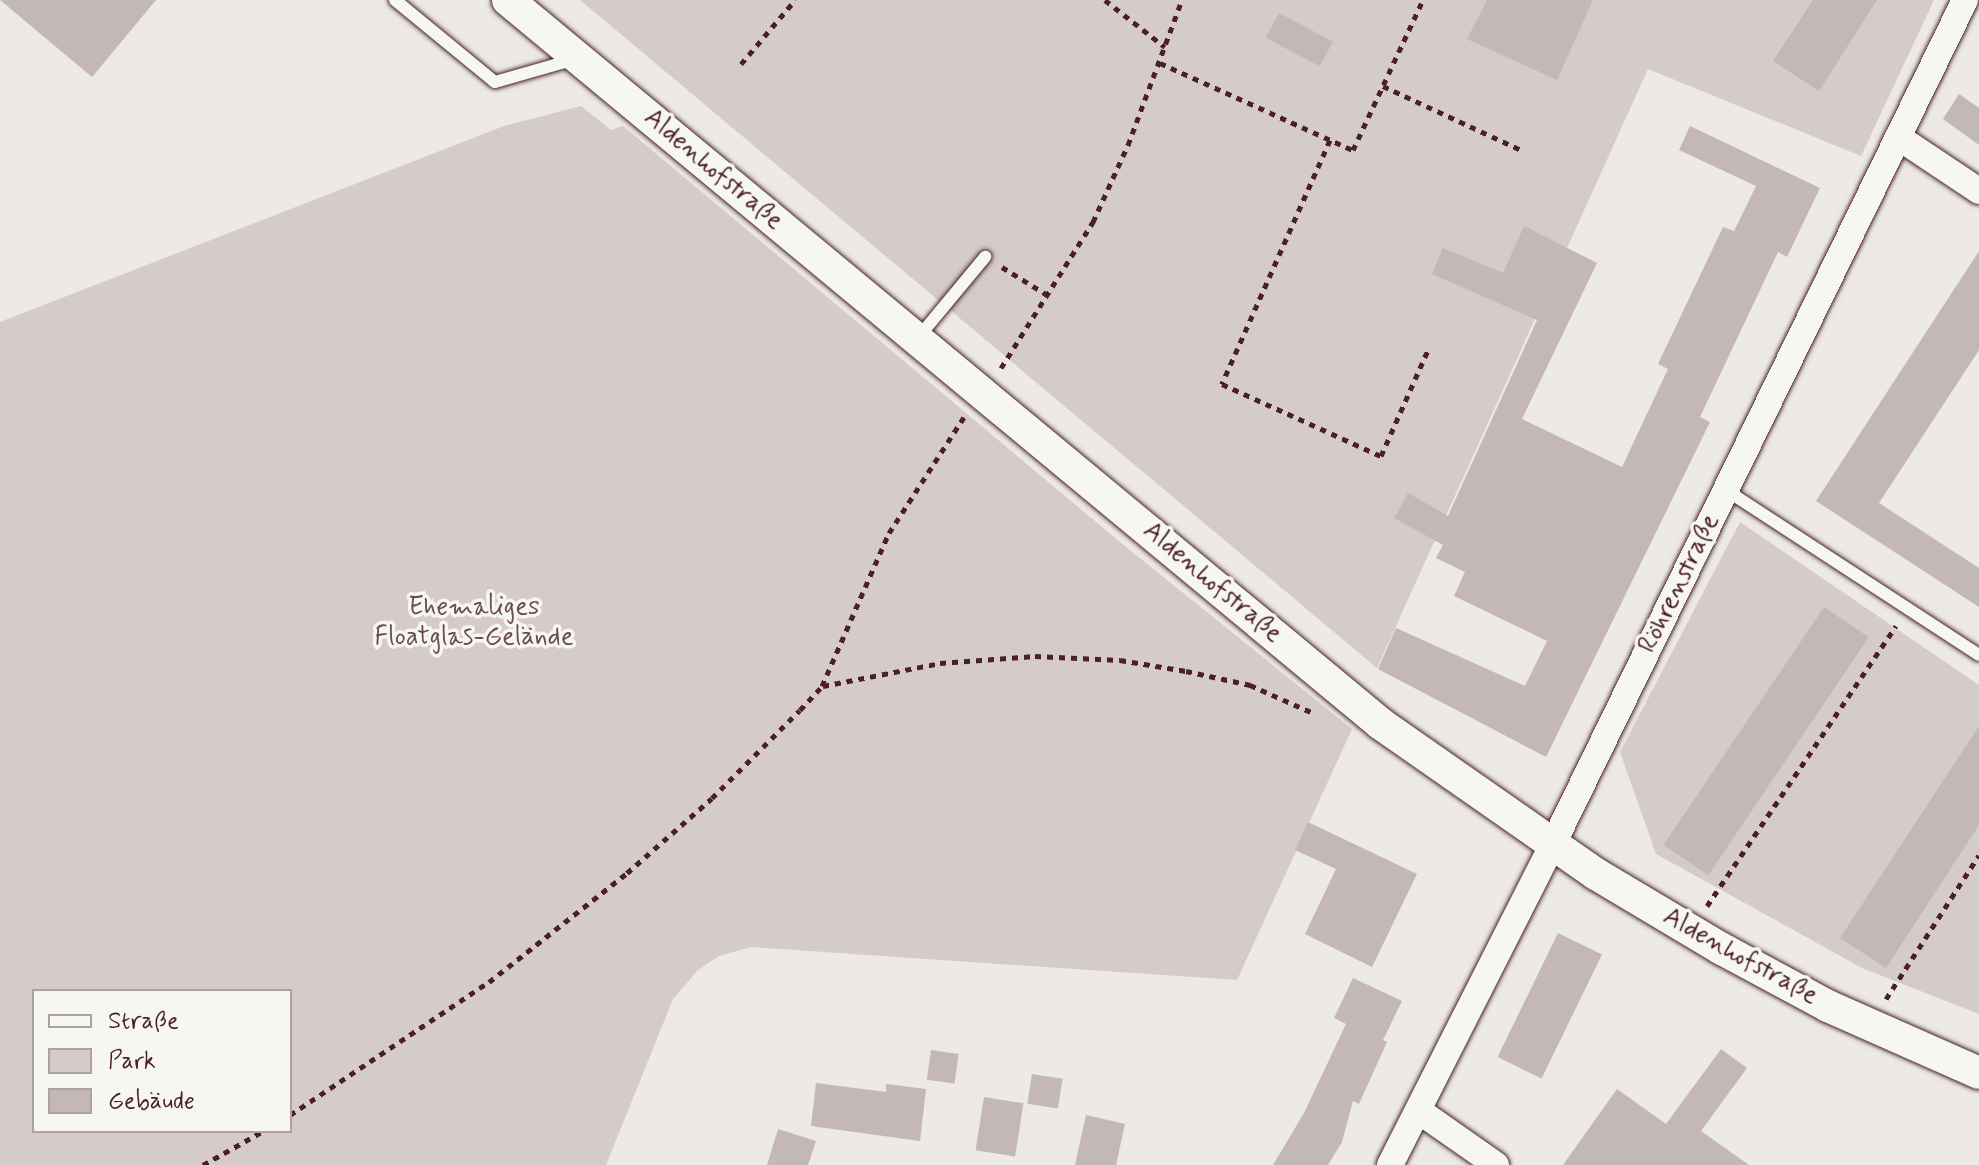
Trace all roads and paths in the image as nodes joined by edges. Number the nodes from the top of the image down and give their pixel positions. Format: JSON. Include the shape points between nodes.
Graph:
{"nodes":[{"id":1,"x":395,"y":0,"type":"edge"},
{"id":2,"x":508,"y":0,"type":"edge"},
{"id":3,"x":795,"y":0,"type":"edge"},
{"id":4,"x":1105,"y":0,"type":"edge"},
{"id":5,"x":1182,"y":0,"type":"edge"},
{"id":6,"x":1423,"y":0,"type":"edge"},
{"id":7,"x":1965,"y":0,"type":"edge"},
{"id":8,"x":1165,"y":47,"type":"junction"},
{"id":9,"x":578,"y":58,"type":"junction"},
{"id":10,"x":1160,"y":63,"type":"junction"},
{"id":11,"x":741,"y":64,"type":"dead end"},
{"id":12,"x":1383,"y":86,"type":"junction"},
{"id":13,"x":1898,"y":137,"type":"junction"},
{"id":14,"x":1330,"y":140,"type":"junction"},
{"id":15,"x":1523,"y":151,"type":"dead end"},
{"id":16,"x":1979,"y":191,"type":"edge"},
{"id":17,"x":985,"y":257,"type":"joint"},
{"id":18,"x":1049,"y":296,"type":"junction"},
{"id":19,"x":917,"y":339,"type":"junction"},
{"id":20,"x":1428,"y":350,"type":"dead end"},
{"id":21,"x":983,"y":393,"type":"junction"},
{"id":22,"x":1726,"y":490,"type":"junction"},
{"id":23,"x":1908,"y":609,"type":"junction"},
{"id":24,"x":1979,"y":655,"type":"edge"},
{"id":25,"x":822,"y":686,"type":"junction"},
{"id":26,"x":1316,"y":715,"type":"dead end"},
{"id":27,"x":1553,"y":844,"type":"junction"},
{"id":28,"x":1979,"y":855,"type":"edge"},
{"id":29,"x":1690,"y":930,"type":"junction"},
{"id":30,"x":1870,"y":1025,"type":"junction"},
{"id":31,"x":1979,"y":1073,"type":"edge"},
{"id":32,"x":1419,"y":1111,"type":"junction"},
{"id":33,"x":292,"y":1114,"type":"edge"},
{"id":34,"x":259,"y":1133,"type":"edge"},
{"id":35,"x":203,"y":1165,"type":"edge"},
{"id":36,"x":1390,"y":1165,"type":"edge"},
{"id":37,"x":1496,"y":1165,"type":"edge"}],
"edges":[{"from":1,"to":9,"type":"lane","via":[[495,82]]},
{"from":2,"to":9,"type":"street","name":"Aldenhofstraße"},
{"from":3,"to":11,"type":"path"},
{"from":4,"to":8,"type":"path"},
{"from":5,"to":8,"type":"path"},
{"from":6,"to":12,"type":"path"},
{"from":7,"to":13,"type":"street","name":"Röhrenstraße"},
{"from":8,"to":10,"type":"path"},
{"from":9,"to":19,"type":"street","name":"Aldenhofstraße"},
{"from":10,"to":14,"type":"path"},
{"from":10,"to":18,"type":"path","via":[[1093,222]]},
{"from":12,"to":14,"type":"path","via":[[1353,150]]},
{"from":12,"to":15,"type":"path"},
{"from":13,"to":16,"type":"street"},
{"from":13,"to":22,"type":"street","name":"Röhrenstraße"},
{"from":14,"to":20,"type":"path","via":[[1222,384],[1381,456]]},
{"from":17,"to":18,"type":"path"},
{"from":17,"to":19,"type":"lane"},
{"from":18,"to":21,"type":"path"},
{"from":19,"to":21,"type":"street","name":"Aldenhofstraße"},
{"from":21,"to":25,"type":"path","via":[[889,533]]},
{"from":21,"to":27,"type":"street","name":"Aldenhofstraße","via":[[1381,724]]},
{"from":22,"to":23,"type":"lane"},
{"from":22,"to":27,"type":"street","name":"Röhrenstraße"},
{"from":23,"to":24,"type":"lane"},
{"from":23,"to":29,"type":"path"},
{"from":25,"to":26,"type":"path","via":[[940,663],[1035,656],[1120,660],[1250,685]]},
{"from":25,"to":33,"type":"path","via":[[712,798],[627,873],[489,982]]},
{"from":27,"to":29,"type":"street","name":"Aldenhofstraße"},
{"from":27,"to":32,"type":"street","name":"Röhrenstraße"},
{"from":28,"to":30,"type":"path"},
{"from":29,"to":30,"type":"street","name":"Aldenhofstraße"},
{"from":30,"to":31,"type":"street","name":"Aldenhofstraße"},
{"from":32,"to":36,"type":"street","name":"Röhrenstraße"},
{"from":32,"to":37,"type":"street"},
{"from":34,"to":35,"type":"path"}]}
